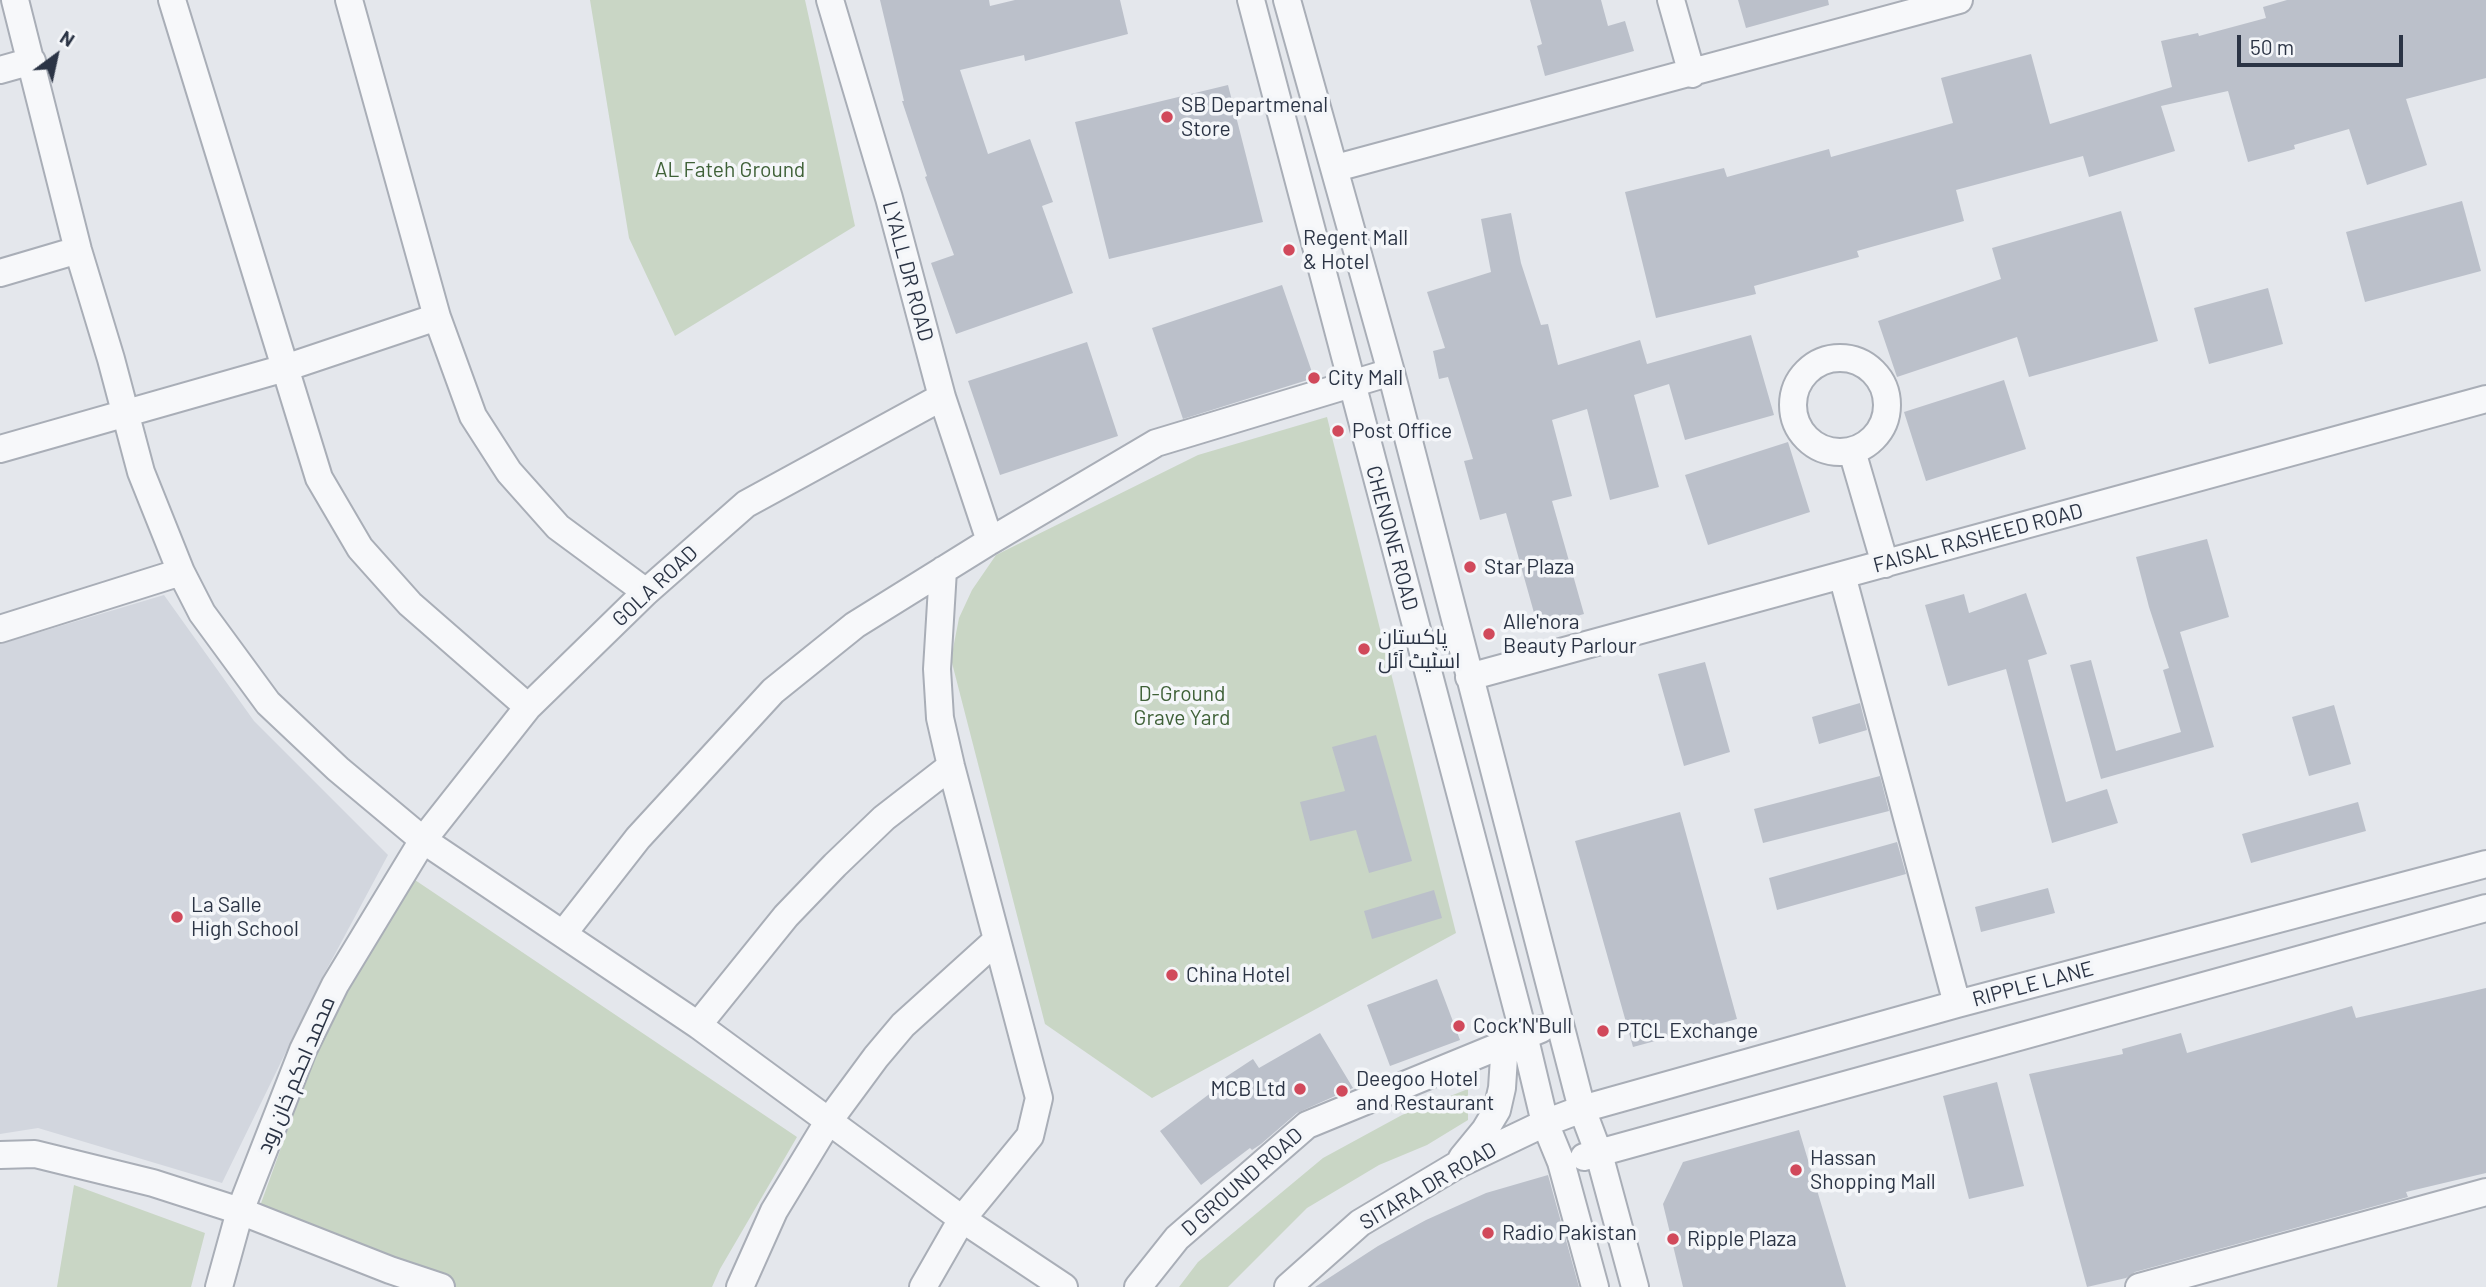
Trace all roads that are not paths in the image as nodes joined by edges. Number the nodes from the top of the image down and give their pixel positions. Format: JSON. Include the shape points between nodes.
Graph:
{"nodes":[{"id":1,"x":15,"y":0,"type":"edge"},
{"id":2,"x":172,"y":0,"type":"edge"},
{"id":3,"x":349,"y":0,"type":"edge"},
{"id":4,"x":830,"y":0,"type":"edge"},
{"id":5,"x":1251,"y":0,"type":"edge"},
{"id":6,"x":1287,"y":0,"type":"edge"},
{"id":7,"x":1671,"y":0,"type":"edge"},
{"id":8,"x":1959,"y":0,"type":"edge"},
{"id":9,"x":32,"y":61,"type":"junction"},
{"id":10,"x":0,"y":71,"type":"edge"},
{"id":11,"x":1692,"y":74,"type":"junction"},
{"id":12,"x":1336,"y":168,"type":"junction"},
{"id":13,"x":78,"y":250,"type":"junction"},
{"id":14,"x":0,"y":273,"type":"edge"},
{"id":15,"x":437,"y":317,"type":"junction"},
{"id":16,"x":285,"y":368,"type":"junction"},
{"id":17,"x":1391,"y":372,"type":"junction"},
{"id":18,"x":1352,"y":383,"type":"junction"},
{"id":19,"x":942,"y":397,"type":"junction"},
{"id":20,"x":2486,"y":398,"type":"edge"},
{"id":21,"x":124,"y":414,"type":"junction"},
{"id":22,"x":0,"y":449,"type":"edge"},
{"id":23,"x":1852,"y":451,"type":"dead end"},
{"id":24,"x":990,"y":541,"type":"junction"},
{"id":25,"x":1885,"y":564,"type":"junction"},
{"id":26,"x":943,"y":570,"type":"junction"},
{"id":27,"x":181,"y":572,"type":"junction"},
{"id":28,"x":1842,"y":575,"type":"junction"},
{"id":29,"x":646,"y":592,"type":"junction"},
{"id":30,"x":0,"y":629,"type":"edge"},
{"id":31,"x":1469,"y":677,"type":"junction"},
{"id":32,"x":528,"y":707,"type":"junction"},
{"id":33,"x":951,"y":766,"type":"junction"},
{"id":34,"x":423,"y":840,"type":"junction"},
{"id":35,"x":2486,"y":864,"type":"edge"},
{"id":36,"x":2486,"y":908,"type":"edge"},
{"id":37,"x":563,"y":934,"type":"junction"},
{"id":38,"x":997,"y":940,"type":"junction"},
{"id":39,"x":1957,"y":1004,"type":"junction"},
{"id":40,"x":1559,"y":1023,"type":"junction"},
{"id":41,"x":698,"y":1025,"type":"junction"},
{"id":42,"x":1515,"y":1038,"type":"junction"},
{"id":43,"x":1582,"y":1110,"type":"junction"},
{"id":44,"x":828,"y":1122,"type":"junction"},
{"id":45,"x":1545,"y":1123,"type":"junction"},
{"id":46,"x":1600,"y":1154,"type":"junction"},
{"id":47,"x":0,"y":1155,"type":"edge"},
{"id":48,"x":1561,"y":1162,"type":"junction"},
{"id":49,"x":1457,"y":1165,"type":"junction"},
{"id":50,"x":2486,"y":1192,"type":"edge"},
{"id":51,"x":240,"y":1212,"type":"junction"},
{"id":52,"x":962,"y":1219,"type":"junction"},
{"id":53,"x":388,"y":1279,"type":"edge"},
{"id":54,"x":219,"y":1287,"type":"edge"},
{"id":55,"x":441,"y":1287,"type":"edge"},
{"id":56,"x":740,"y":1287,"type":"edge"},
{"id":57,"x":923,"y":1287,"type":"edge"},
{"id":58,"x":1064,"y":1287,"type":"edge"},
{"id":59,"x":1139,"y":1287,"type":"edge"},
{"id":60,"x":1288,"y":1287,"type":"edge"},
{"id":61,"x":1595,"y":1287,"type":"edge"},
{"id":62,"x":1634,"y":1287,"type":"edge"},
{"id":63,"x":2139,"y":1287,"type":"edge"}],
"edges":[{"from":1,"to":9,"type":"street"},
{"from":2,"to":16,"type":"street"},
{"from":3,"to":15,"type":"street"},
{"from":4,"to":19,"type":"street","name":"LYALL DR ROAD"},
{"from":5,"to":18,"type":"street","name":"CHENONE ROAD"},
{"from":6,"to":12,"type":"street","name":"CHENONE ROAD"},
{"from":7,"to":11,"type":"street"},
{"from":8,"to":11,"type":"street"},
{"from":9,"to":10,"type":"street"},
{"from":9,"to":13,"type":"street"},
{"from":11,"to":12,"type":"street"},
{"from":12,"to":17,"type":"street","name":"CHENONE ROAD"},
{"from":13,"to":14,"type":"street"},
{"from":13,"to":21,"type":"street"},
{"from":15,"to":16,"type":"street"},
{"from":15,"to":29,"type":"street","via":[[473,415],[509,472],[558,527]]},
{"from":16,"to":21,"type":"street"},
{"from":16,"to":32,"type":"street","via":[[320,478],[360,548],[410,604]]},
{"from":17,"to":18,"type":"street"},
{"from":17,"to":31,"type":"street","name":"CHENONE ROAD"},
{"from":18,"to":24,"type":"street","via":[[1156,443]]},
{"from":18,"to":42,"type":"street","name":"CHENONE ROAD"},
{"from":19,"to":24,"type":"street","name":"LYALL DR ROAD"},
{"from":19,"to":29,"type":"street","name":"GOLA ROAD","via":[[746,504]]},
{"from":20,"to":25,"type":"street","name":"FAISAL RASHEED ROAD"},
{"from":21,"to":22,"type":"street"},
{"from":21,"to":27,"type":"street","via":[[141,472]]},
{"from":23,"to":25,"type":"street"},
{"from":24,"to":26,"type":"street"},
{"from":25,"to":28,"type":"street","name":"FAISAL RASHEED ROAD"},
{"from":26,"to":33,"type":"street","via":[[937,669],[940,718]]},
{"from":26,"to":37,"type":"street","via":[[855,625],[773,691],[638,838]]},
{"from":27,"to":30,"type":"street"},
{"from":27,"to":34,"type":"street","via":[[202,613],[268,703]]},
{"from":28,"to":31,"type":"street","name":"FAISAL RASHEED ROAD"},
{"from":28,"to":39,"type":"street"},
{"from":29,"to":32,"type":"street","name":"GOLA ROAD"},
{"from":31,"to":40,"type":"street","name":"CHENONE ROAD"},
{"from":32,"to":34,"type":"street","name":"GOLA ROAD"},
{"from":33,"to":38,"type":"street"},
{"from":33,"to":41,"type":"street","via":[[884,818],[827,873]]},
{"from":34,"to":37,"type":"street"},
{"from":34,"to":51,"type":"street","name":"محمد احكم خان رود","via":[[313,1028]]},
{"from":35,"to":39,"type":"street","name":"RIPPLE LANE"},
{"from":36,"to":46,"type":"street"},
{"from":37,"to":41,"type":"street"},
{"from":38,"to":44,"type":"street","via":[[903,1025]]},
{"from":38,"to":52,"type":"street","via":[[1039,1098],[1030,1136]]},
{"from":39,"to":43,"type":"street","name":"RIPPLE LANE"},
{"from":40,"to":42,"type":"street","name":"D GROUND ROAD"},
{"from":40,"to":43,"type":"street","name":"CHENONE ROAD"},
{"from":41,"to":44,"type":"street"},
{"from":42,"to":45,"type":"street","name":"CHENONE ROAD"},
{"from":42,"to":49,"type":"street","via":[[1497,1110]]},
{"from":42,"to":59,"type":"street","name":"D GROUND ROAD","via":[[1307,1125],[1178,1238]]},
{"from":43,"to":45,"type":"street","name":"SITARA DR ROAD"},
{"from":43,"to":46,"type":"street","name":"CHENONE ROAD"},
{"from":44,"to":52,"type":"street"},
{"from":44,"to":56,"type":"street","via":[[774,1211]]},
{"from":45,"to":48,"type":"street","name":"CHENONE ROAD"},
{"from":45,"to":49,"type":"street","name":"SITARA DR ROAD"},
{"from":46,"to":48,"type":"street"},
{"from":46,"to":62,"type":"street","name":"CHENONE ROAD"},
{"from":47,"to":51,"type":"street","via":[[35,1154],[153,1183]]},
{"from":48,"to":61,"type":"street","name":"CHENONE ROAD"},
{"from":49,"to":60,"type":"street","name":"SITARA DR ROAD","via":[[1360,1223]]},
{"from":50,"to":63,"type":"street"},
{"from":51,"to":53,"type":"street"},
{"from":51,"to":54,"type":"street","name":"محمد احكم خان رود"},
{"from":52,"to":57,"type":"street"},
{"from":52,"to":58,"type":"street"},
{"from":53,"to":55,"type":"street"}]}
